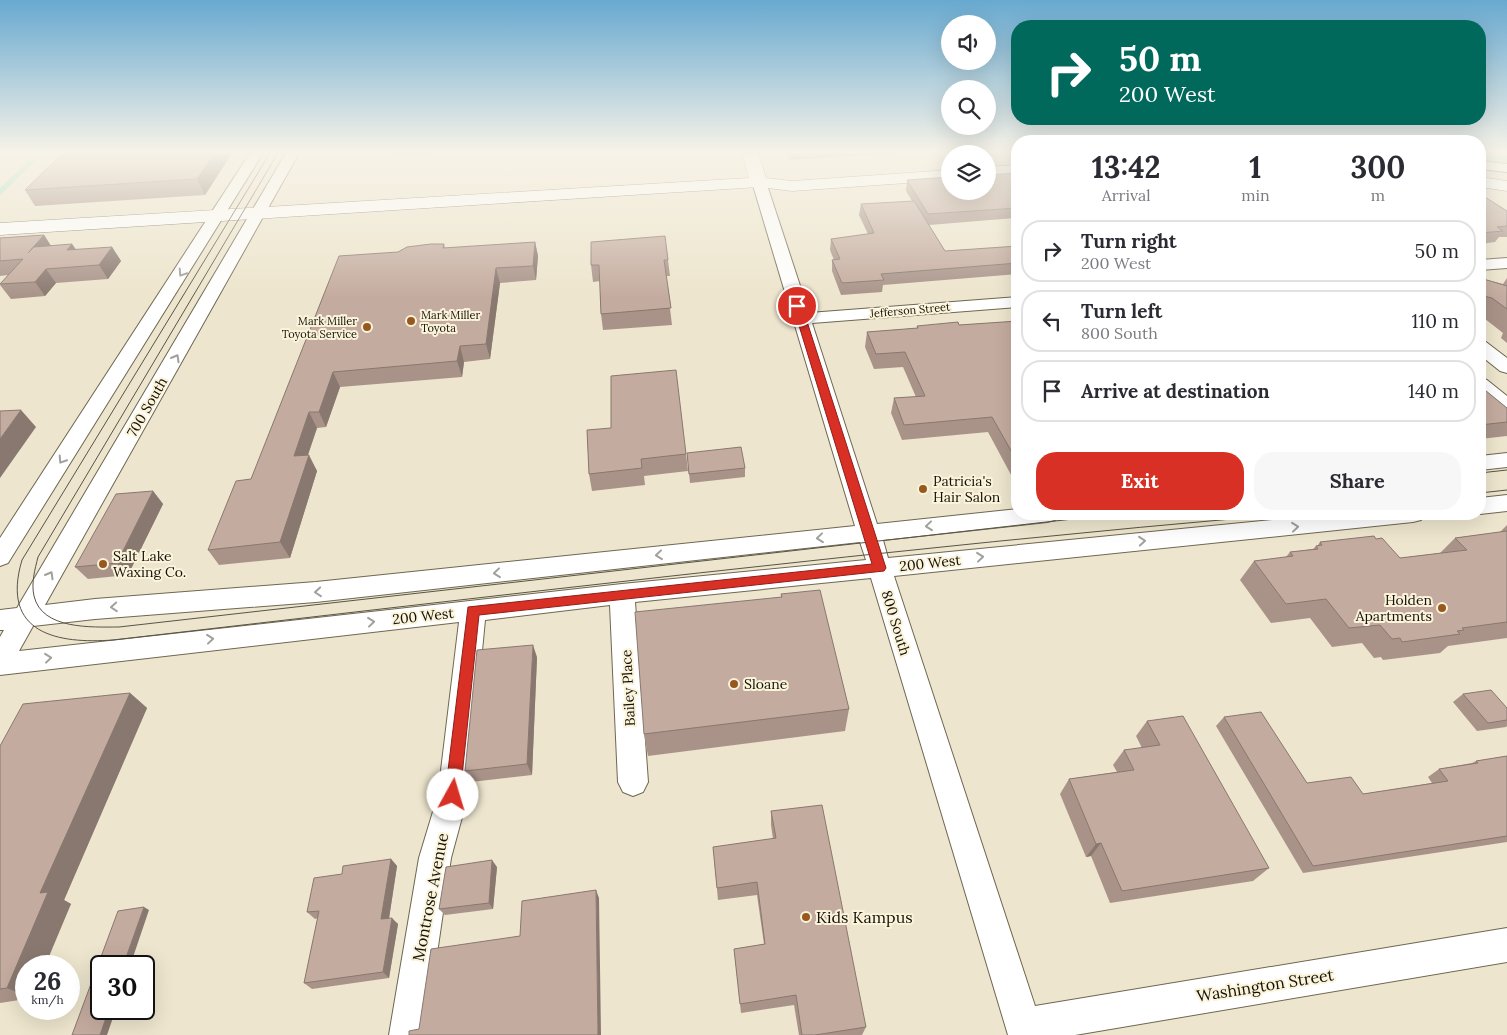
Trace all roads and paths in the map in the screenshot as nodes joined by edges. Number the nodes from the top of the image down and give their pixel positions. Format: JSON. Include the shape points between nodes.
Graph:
{"nodes":[{"id":1,"x":227,"y":201,"type":"edge"},
{"id":2,"x":266,"y":201,"type":"edge"},
{"id":3,"x":438,"y":201,"type":"edge"},
{"id":4,"x":765,"y":201,"type":"edge"},
{"id":5,"x":260,"y":212,"type":"junction"},
{"id":6,"x":219,"y":215,"type":"junction"},
{"id":7,"x":0,"y":229,"type":"edge"},
{"id":8,"x":1507,"y":263,"type":"edge"},
{"id":9,"x":1486,"y":265,"type":"edge"},
{"id":10,"x":1011,"y":303,"type":"edge"},
{"id":11,"x":802,"y":319,"type":"junction"},
{"id":12,"x":1486,"y":351,"type":"edge"},
{"id":13,"x":1507,"y":367,"type":"edge"},
{"id":14,"x":1486,"y":389,"type":"edge"},
{"id":15,"x":1507,"y":406,"type":"edge"},
{"id":16,"x":1507,"y":460,"type":"edge"},
{"id":17,"x":1486,"y":462,"type":"edge"},
{"id":18,"x":1507,"y":504,"type":"edge"},
{"id":19,"x":1486,"y":506,"type":"edge"},
{"id":20,"x":1011,"y":518,"type":"edge"},
{"id":21,"x":1357,"y":520,"type":"edge"},
{"id":22,"x":869,"y":532,"type":"junction"},
{"id":23,"x":0,"y":557,"type":"edge"},
{"id":24,"x":880,"y":568,"type":"junction"},
{"id":25,"x":622,"y":594,"type":"junction"},
{"id":26,"x":473,"y":611,"type":"junction"},
{"id":27,"x":25,"y":616,"type":"junction"},
{"id":28,"x":0,"y":620,"type":"edge"},
{"id":29,"x":0,"y":660,"type":"edge"},
{"id":30,"x":0,"y":664,"type":"edge"},
{"id":31,"x":633,"y":782,"type":"dead end"},
{"id":32,"x":1507,"y":945,"type":"edge"},
{"id":33,"x":1024,"y":1030,"type":"edge"},
{"id":34,"x":407,"y":1035,"type":"edge"}],
"edges":[{"from":1,"to":6,"type":"street"},
{"from":2,"to":5,"type":"street","name":"700 South"},
{"from":3,"to":5,"type":"main road"},
{"from":4,"to":11,"type":"street","name":"800 South"},
{"from":5,"to":6,"type":"main road"},
{"from":27,"to":5,"type":"street","name":"700 South","one_way":true},
{"from":6,"to":7,"type":"main road"},
{"from":6,"to":23,"type":"street","one_way":true},
{"from":8,"to":9,"type":"street"},
{"from":10,"to":11,"type":"street","name":"Jefferson Street"},
{"from":11,"to":22,"type":"street","name":"800 South"},
{"from":12,"to":13,"type":"street"},
{"from":14,"to":15,"type":"street"},
{"from":16,"to":17,"type":"street"},
{"from":18,"to":19,"type":"street"},
{"from":20,"to":22,"type":"street","one_way":true},
{"from":24,"to":21,"type":"street","name":"200 West","one_way":true},
{"from":22,"to":24,"type":"street","name":"800 South"},
{"from":22,"to":27,"type":"street","one_way":true,"via":[[316,592]]},
{"from":24,"to":25,"type":"street","name":"200 West"},
{"from":24,"to":33,"type":"street","name":"800 South"},
{"from":25,"to":26,"type":"street","name":"200 West"},
{"from":25,"to":31,"type":"street","name":"Bailey Place"},
{"from":30,"to":26,"type":"street","name":"200 West","one_way":true},
{"from":26,"to":34,"type":"street","name":"Montrose Avenue","via":[[453,795],[434,868]]},
{"from":27,"to":28,"type":"street"},
{"from":27,"to":29,"type":"street","name":"700 South"},
{"from":32,"to":33,"type":"street","name":"Washington Street"}]}
